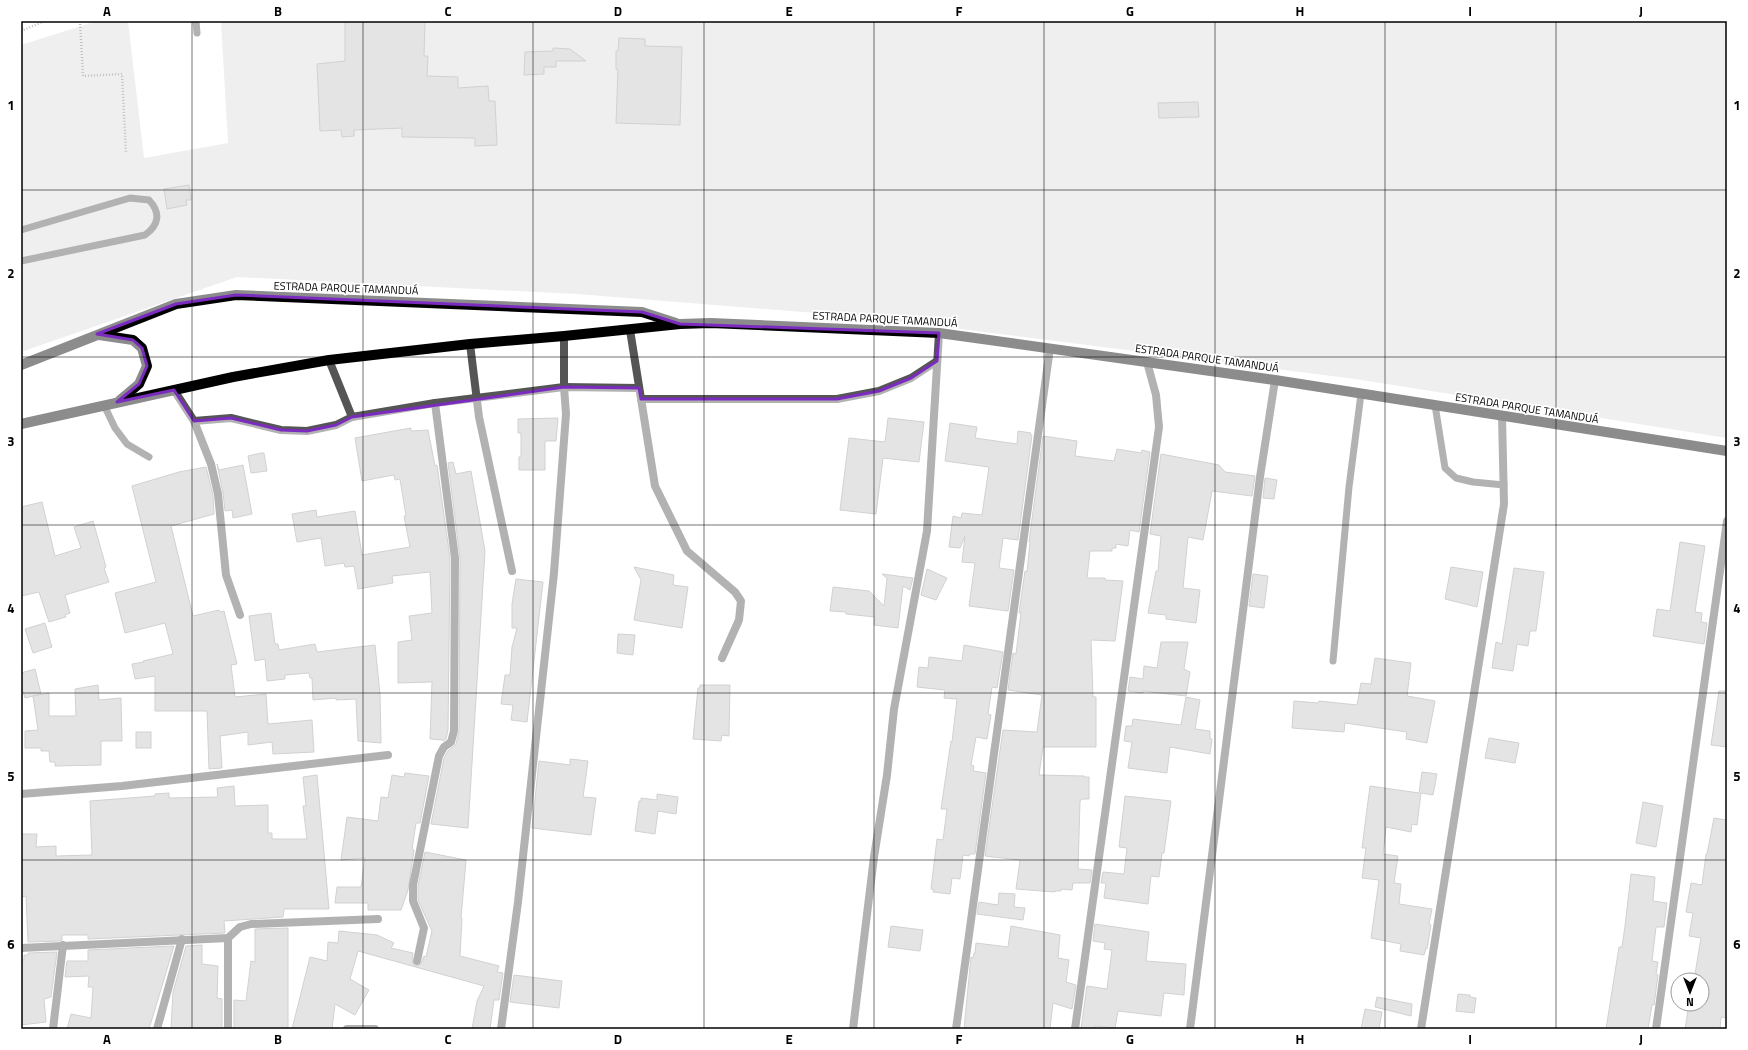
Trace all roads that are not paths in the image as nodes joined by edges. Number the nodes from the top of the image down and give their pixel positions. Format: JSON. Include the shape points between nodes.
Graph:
{"nodes":[{"id":1,"x":196,"y":21,"type":"edge"},
{"id":2,"x":198,"y":33,"type":"dead end"},
{"id":3,"x":21,"y":230,"type":"edge"},
{"id":4,"x":21,"y":260,"type":"edge"},
{"id":5,"x":680,"y":324,"type":"junction"},
{"id":6,"x":630,"y":330,"type":"junction"},
{"id":7,"x":939,"y":333,"type":"junction"},
{"id":8,"x":97,"y":334,"type":"junction"},
{"id":9,"x":564,"y":336,"type":"junction"},
{"id":10,"x":470,"y":344,"type":"junction"},
{"id":11,"x":1050,"y":348,"type":"junction"},
{"id":12,"x":329,"y":360,"type":"junction"},
{"id":13,"x":937,"y":361,"type":"junction"},
{"id":14,"x":1146,"y":362,"type":"junction"},
{"id":15,"x":21,"y":365,"type":"edge"},
{"id":16,"x":1275,"y":380,"type":"junction"},
{"id":17,"x":564,"y":387,"type":"junction"},
{"id":18,"x":639,"y":388,"type":"junction"},
{"id":19,"x":174,"y":390,"type":"junction"},
{"id":20,"x":1361,"y":394,"type":"junction"},
{"id":21,"x":476,"y":398,"type":"junction"},
{"id":22,"x":641,"y":399,"type":"junction"},
{"id":23,"x":117,"y":402,"type":"junction"},
{"id":24,"x":435,"y":403,"type":"junction"},
{"id":25,"x":104,"y":405,"type":"junction"},
{"id":26,"x":1435,"y":405,"type":"junction"},
{"id":27,"x":1502,"y":416,"type":"junction"},
{"id":28,"x":352,"y":417,"type":"junction"},
{"id":29,"x":194,"y":421,"type":"junction"},
{"id":30,"x":21,"y":424,"type":"edge"},
{"id":31,"x":1727,"y":451,"type":"edge"},
{"id":32,"x":149,"y":458,"type":"dead end"},
{"id":33,"x":1504,"y":485,"type":"junction"},
{"id":34,"x":1727,"y":521,"type":"edge"},
{"id":35,"x":512,"y":571,"type":"dead end"},
{"id":36,"x":240,"y":615,"type":"dead end"},
{"id":37,"x":722,"y":658,"type":"dead end"},
{"id":38,"x":1333,"y":661,"type":"dead end"},
{"id":39,"x":388,"y":755,"type":"dead end"},
{"id":40,"x":21,"y":794,"type":"edge"},
{"id":41,"x":378,"y":919,"type":"dead end"},
{"id":42,"x":228,"y":938,"type":"junction"},
{"id":43,"x":182,"y":940,"type":"junction"},
{"id":44,"x":63,"y":944,"type":"junction"},
{"id":45,"x":21,"y":948,"type":"edge"},
{"id":46,"x":417,"y":961,"type":"dead end"},
{"id":47,"x":53,"y":1029,"type":"edge"},
{"id":48,"x":157,"y":1029,"type":"edge"},
{"id":49,"x":228,"y":1029,"type":"edge"},
{"id":50,"x":347,"y":1029,"type":"edge"},
{"id":51,"x":375,"y":1029,"type":"edge"},
{"id":52,"x":501,"y":1029,"type":"edge"},
{"id":53,"x":853,"y":1029,"type":"edge"},
{"id":54,"x":956,"y":1029,"type":"edge"},
{"id":55,"x":1075,"y":1029,"type":"edge"},
{"id":56,"x":1190,"y":1029,"type":"edge"},
{"id":57,"x":1421,"y":1029,"type":"edge"},
{"id":58,"x":1656,"y":1029,"type":"edge"}],
"edges":[{"from":1,"to":2,"type":"lane"},
{"from":3,"to":4,"type":"lane","via":[[130,198],[149,200],[154,206],[158,220],[154,229],[145,235]]},
{"from":5,"to":6,"type":"main road","name":"ESTRADA PARQUE TAMANDUÁ"},
{"from":5,"to":7,"type":"main road","name":"ESTRADA PARQUE TAMANDUÁ","via":[[711,323]]},
{"from":5,"to":8,"type":"main road","name":"ESTRADA PARQUE TAMANDUÁ","via":[[642,312],[236,295],[176,304]]},
{"from":6,"to":9,"type":"main road","name":"ESTRADA PARQUE TAMANDUÁ"},
{"from":6,"to":18,"type":"street"},
{"from":7,"to":11,"type":"main road","name":"ESTRADA PARQUE TAMANDUÁ"},
{"from":7,"to":13,"type":"street"},
{"from":8,"to":15,"type":"main road","name":"ESTRADA PARQUE TAMANDUÁ"},
{"from":8,"to":23,"type":"main road","via":[[132,340],[142,348],[147,366],[140,384]]},
{"from":9,"to":10,"type":"main road","name":"ESTRADA PARQUE TAMANDUÁ"},
{"from":9,"to":17,"type":"street"},
{"from":10,"to":12,"type":"main road","name":"ESTRADA PARQUE TAMANDUÁ"},
{"from":10,"to":21,"type":"street"},
{"from":11,"to":14,"type":"main road","name":"ESTRADA PARQUE TAMANDUÁ"},
{"from":11,"to":54,"type":"street"},
{"from":12,"to":19,"type":"main road","name":"ESTRADA PARQUE TAMANDUÁ"},
{"from":12,"to":28,"type":"street"},
{"from":13,"to":22,"type":"street","via":[[911,378],[879,391],[837,399]]},
{"from":13,"to":53,"type":"street","via":[[927,531],[894,709],[888,775],[874,857]]},
{"from":14,"to":16,"type":"main road","name":"ESTRADA PARQUE TAMANDUÁ"},
{"from":14,"to":55,"type":"street","via":[[1156,395],[1159,427]]},
{"from":16,"to":20,"type":"main road","name":"ESTRADA PARQUE TAMANDUÁ"},
{"from":16,"to":56,"type":"street","via":[[1260,477]]},
{"from":17,"to":18,"type":"street"},
{"from":17,"to":21,"type":"street"},
{"from":17,"to":52,"type":"street","via":[[566,414],[554,573],[518,902]]},
{"from":18,"to":22,"type":"street"},
{"from":19,"to":23,"type":"main road","name":"ESTRADA PARQUE TAMANDUÁ"},
{"from":19,"to":29,"type":"street"},
{"from":20,"to":26,"type":"main road","name":"ESTRADA PARQUE TAMANDUÁ"},
{"from":20,"to":38,"type":"lane","via":[[1349,487]]},
{"from":21,"to":24,"type":"street"},
{"from":21,"to":35,"type":"street"},
{"from":22,"to":37,"type":"street","via":[[655,486],[687,551],[735,592],[740,601],[739,620]]},
{"from":23,"to":25,"type":"main road","name":"ESTRADA PARQUE TAMANDUÁ"},
{"from":24,"to":28,"type":"street"},
{"from":24,"to":46,"type":"street","via":[[455,558],[454,731],[451,742],[444,746],[440,756],[413,885],[414,901],[424,928]]},
{"from":25,"to":30,"type":"main road","name":"ESTRADA PARQUE TAMANDUÁ"},
{"from":25,"to":32,"type":"lane","via":[[115,428],[127,444]]},
{"from":26,"to":27,"type":"main road","name":"ESTRADA PARQUE TAMANDUÁ"},
{"from":26,"to":33,"type":"lane","via":[[1446,468],[1456,478]]},
{"from":27,"to":31,"type":"main road","name":"ESTRADA PARQUE TAMANDUÁ"},
{"from":27,"to":33,"type":"street"},
{"from":28,"to":29,"type":"street","via":[[336,425],[307,431],[282,430],[232,418]]},
{"from":29,"to":36,"type":"street","via":[[211,464],[218,494],[226,575]]},
{"from":33,"to":57,"type":"street","via":[[1504,504]]},
{"from":34,"to":58,"type":"street"},
{"from":39,"to":40,"type":"street","via":[[122,786]]},
{"from":41,"to":42,"type":"street","via":[[251,924],[240,927]]},
{"from":42,"to":43,"type":"street"},
{"from":42,"to":49,"type":"street"},
{"from":43,"to":44,"type":"street"},
{"from":43,"to":48,"type":"street"},
{"from":44,"to":45,"type":"street"},
{"from":44,"to":47,"type":"street"},
{"from":50,"to":51,"type":"street"}]}
